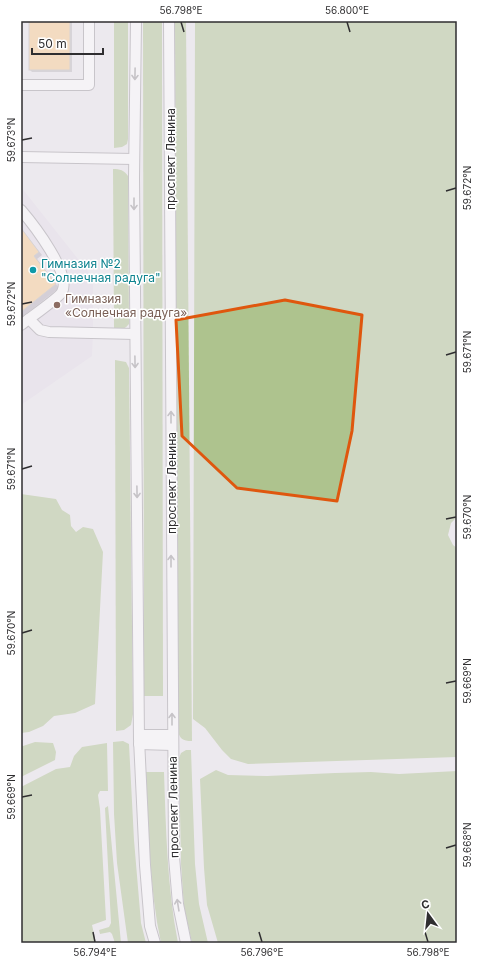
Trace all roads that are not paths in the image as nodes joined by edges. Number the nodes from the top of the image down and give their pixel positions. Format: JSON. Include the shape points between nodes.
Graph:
{"nodes":[{"id":1,"x":89,"y":21,"type":"edge"},
{"id":2,"x":136,"y":21,"type":"edge"},
{"id":3,"x":169,"y":21,"type":"edge"},
{"id":4,"x":21,"y":85,"type":"edge"},
{"id":5,"x":21,"y":157,"type":"edge"},
{"id":6,"x":134,"y":159,"type":"junction"},
{"id":7,"x":21,"y":210,"type":"edge"},
{"id":8,"x":25,"y":322,"type":"edge"},
{"id":9,"x":135,"y":334,"type":"junction"},
{"id":10,"x":139,"y":740,"type":"junction"},
{"id":11,"x":172,"y":740,"type":"junction"},
{"id":12,"x":155,"y":943,"type":"edge"},
{"id":13,"x":186,"y":943,"type":"edge"}],
"edges":[{"from":1,"to":4,"type":"street","via":[[89,85]]},
{"from":2,"to":6,"type":"street","one_way":true},
{"from":11,"to":3,"type":"street","name":"проспект Ленина","one_way":true},
{"from":5,"to":6,"type":"street"},
{"from":6,"to":9,"type":"street","one_way":true},
{"from":7,"to":8,"type":"street","via":[[42,236],[62,274],[64,285],[61,294]]},
{"from":8,"to":9,"type":"street","via":[[49,332]]},
{"from":9,"to":10,"type":"street","one_way":true},
{"from":10,"to":11,"type":"street"},
{"from":10,"to":12,"type":"street","via":[[145,864],[150,926]]},
{"from":13,"to":11,"type":"street","name":"проспект Ленина","one_way":true,"via":[[178,904],[174,857]]}]}
